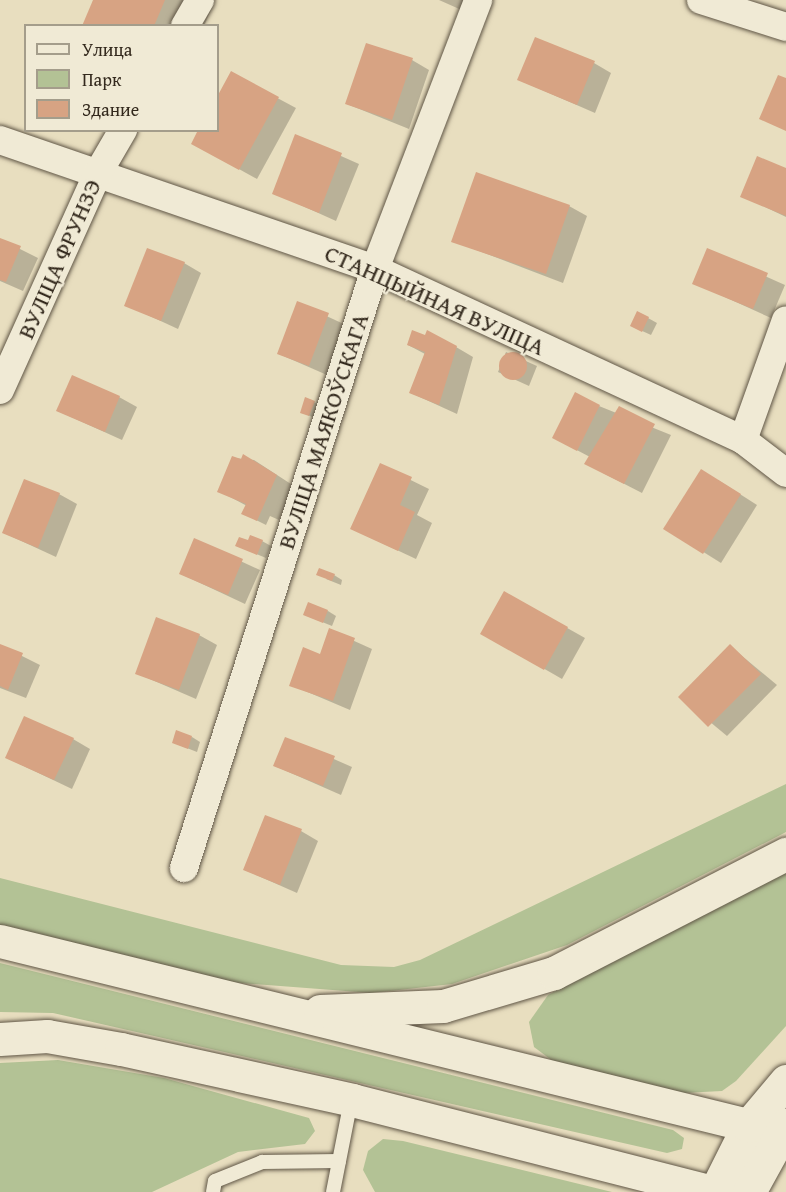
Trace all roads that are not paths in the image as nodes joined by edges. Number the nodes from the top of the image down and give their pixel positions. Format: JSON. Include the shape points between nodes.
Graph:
{"nodes":[{"id":1,"x":200,"y":0,"type":"edge"},
{"id":2,"x":478,"y":0,"type":"edge"},
{"id":3,"x":701,"y":0,"type":"edge"},
{"id":4,"x":186,"y":24,"type":"edge"},
{"id":5,"x":786,"y":27,"type":"edge"},
{"id":6,"x":122,"y":132,"type":"edge"},
{"id":7,"x":0,"y":140,"type":"edge"},
{"id":8,"x":98,"y":173,"type":"junction"},
{"id":9,"x":375,"y":269,"type":"junction"},
{"id":10,"x":786,"y":322,"type":"edge"},
{"id":11,"x":0,"y":390,"type":"edge"},
{"id":12,"x":743,"y":440,"type":"junction"},
{"id":13,"x":786,"y":473,"type":"edge"},
{"id":14,"x":786,"y":854,"type":"edge"},
{"id":15,"x":184,"y":868,"type":"dead end"},
{"id":16,"x":0,"y":941,"type":"edge"},
{"id":17,"x":282,"y":1013,"type":"junction"},
{"id":18,"x":0,"y":1039,"type":"edge"},
{"id":19,"x":786,"y":1081,"type":"edge"},
{"id":20,"x":352,"y":1100,"type":"junction"},
{"id":21,"x":748,"y":1126,"type":"junction"},
{"id":22,"x":784,"y":1134,"type":"edge"},
{"id":23,"x":339,"y":1161,"type":"junction"},
{"id":24,"x":213,"y":1192,"type":"edge"},
{"id":25,"x":333,"y":1192,"type":"edge"},
{"id":26,"x":714,"y":1192,"type":"edge"},
{"id":27,"x":749,"y":1192,"type":"edge"}],
"edges":[{"from":1,"to":4,"type":"street"},
{"from":2,"to":9,"type":"street","name":"ВУЛІЦА МАЯКОЎСКАГА"},
{"from":3,"to":5,"type":"street"},
{"from":6,"to":8,"type":"street","name":"ВУЛІЦА ФРУНЗЭ"},
{"from":7,"to":8,"type":"street","name":"СТАНЦЫЙНАЯ ВУЛІЦА"},
{"from":8,"to":9,"type":"street","name":"СТАНЦЫЙНАЯ ВУЛІЦА"},
{"from":8,"to":11,"type":"street","name":"ВУЛІЦА ФРУНЗЭ"},
{"from":9,"to":12,"type":"street","name":"СТАНЦЫЙНАЯ ВУЛІЦА"},
{"from":9,"to":15,"type":"street","name":"ВУЛІЦА МАЯКОЎСКАГА"},
{"from":10,"to":12,"type":"street"},
{"from":12,"to":13,"type":"street","name":"СТАНЦЫЙНАЯ ВУЛІЦА"},
{"from":14,"to":17,"type":"main road","via":[[554,973],[443,1006]]},
{"from":16,"to":17,"type":"main road"},
{"from":17,"to":21,"type":"main road"},
{"from":18,"to":20,"type":"main road","via":[[47,1036]]},
{"from":19,"to":21,"type":"main road"},
{"from":20,"to":23,"type":"lane"},
{"from":20,"to":26,"type":"main road"},
{"from":21,"to":22,"type":"main road"},
{"from":21,"to":26,"type":"main road"},
{"from":22,"to":27,"type":"main road"},
{"from":23,"to":24,"type":"lane","via":[[262,1162],[215,1181]]},
{"from":23,"to":25,"type":"lane"}]}
